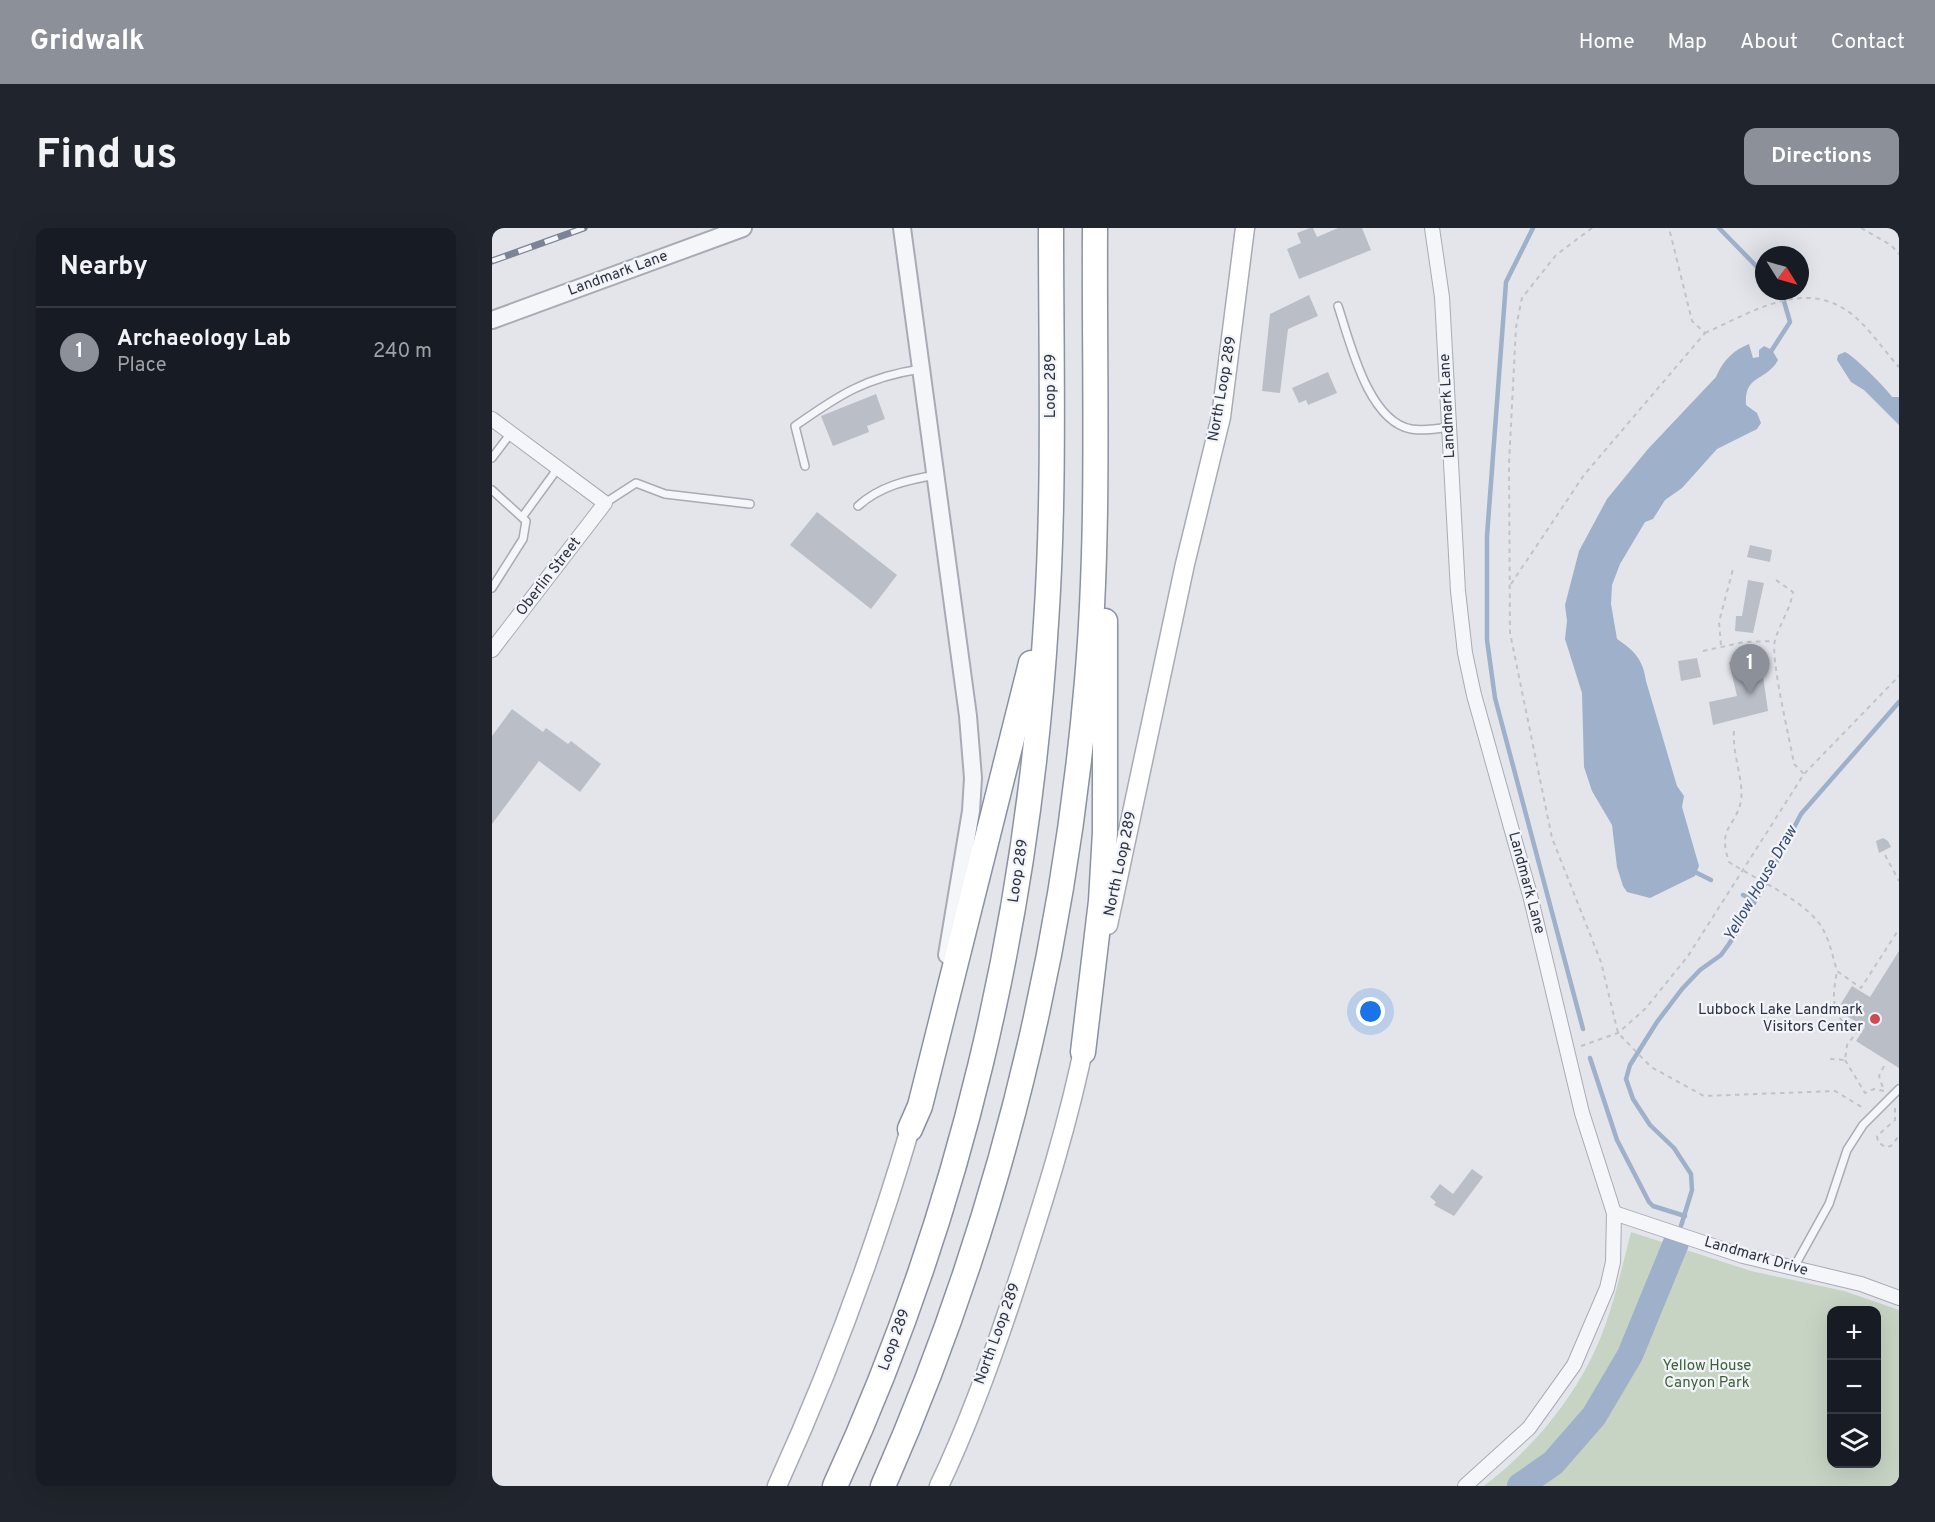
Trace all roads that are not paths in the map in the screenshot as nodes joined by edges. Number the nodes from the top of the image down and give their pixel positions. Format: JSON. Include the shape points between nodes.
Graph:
{"nodes":[{"id":1,"x":743,"y":228,"type":"edge"},
{"id":2,"x":902,"y":228,"type":"edge"},
{"id":3,"x":1051,"y":228,"type":"edge"},
{"id":4,"x":1095,"y":228,"type":"edge"},
{"id":5,"x":1245,"y":228,"type":"edge"},
{"id":6,"x":1432,"y":228,"type":"edge"},
{"id":7,"x":1338,"y":306,"type":"dead end"},
{"id":8,"x":492,"y":320,"type":"edge"},
{"id":9,"x":921,"y":369,"type":"junction"},
{"id":10,"x":492,"y":419,"type":"edge"},
{"id":11,"x":1448,"y":427,"type":"junction"},
{"id":12,"x":1095,"y":431,"type":"junction"},
{"id":13,"x":511,"y":433,"type":"junction"},
{"id":14,"x":492,"y":458,"type":"edge"},
{"id":15,"x":805,"y":466,"type":"dead end"},
{"id":16,"x":558,"y":468,"type":"junction"},
{"id":17,"x":936,"y":475,"type":"junction"},
{"id":18,"x":492,"y":490,"type":"edge"},
{"id":19,"x":605,"y":503,"type":"junction"},
{"id":20,"x":750,"y":504,"type":"dead end"},
{"id":21,"x":858,"y":506,"type":"dead end"},
{"id":22,"x":523,"y":516,"type":"junction"},
{"id":23,"x":1049,"y":539,"type":"junction"},
{"id":24,"x":492,"y":588,"type":"edge"},
{"id":25,"x":492,"y":650,"type":"edge"},
{"id":26,"x":1083,"y":1052,"type":"junction"},
{"id":27,"x":1899,"y":1089,"type":"edge"},
{"id":28,"x":910,"y":1129,"type":"junction"},
{"id":29,"x":1614,"y":1213,"type":"junction"},
{"id":30,"x":1793,"y":1269,"type":"junction"},
{"id":31,"x":1899,"y":1298,"type":"edge"},
{"id":32,"x":777,"y":1486,"type":"edge"},
{"id":33,"x":835,"y":1486,"type":"edge"},
{"id":34,"x":883,"y":1486,"type":"edge"},
{"id":35,"x":939,"y":1486,"type":"edge"},
{"id":36,"x":1465,"y":1486,"type":"edge"}],
"edges":[{"from":1,"to":8,"type":"street","name":"Landmark Lane"},
{"from":2,"to":9,"type":"street"},
{"from":3,"to":23,"type":"highway","name":"Loop 289"},
{"from":4,"to":12,"type":"highway"},
{"from":5,"to":26,"type":"main road","name":"North Loop 289","via":[[1221,417],[1185,564]]},
{"from":6,"to":11,"type":"street","name":"Landmark Lane","via":[[1442,297]]},
{"from":7,"to":11,"type":"lane","via":[[1374,402],[1409,429]]},
{"from":9,"to":15,"type":"lane","via":[[891,373],[846,390],[795,426]]},
{"from":9,"to":17,"type":"street"},
{"from":10,"to":13,"type":"street"},
{"from":11,"to":29,"type":"street","name":"Landmark Lane","via":[[1465,653],[1530,895],[1582,1113]]},
{"from":12,"to":26,"type":"highway","via":[[1104,578],[1105,832]]},
{"from":12,"to":34,"type":"highway","via":[[1087,678],[1070,832],[1054,929],[1027,1062],[993,1188],[949,1322]]},
{"from":13,"to":14,"type":"lane"},
{"from":13,"to":16,"type":"street"},
{"from":16,"to":19,"type":"street"},
{"from":16,"to":22,"type":"lane"},
{"from":17,"to":21,"type":"lane","via":[[903,481],[869,496]]},
{"from":17,"to":28,"type":"street","via":[[973,778],[964,866]]},
{"from":18,"to":22,"type":"lane"},
{"from":19,"to":20,"type":"lane","via":[[636,483],[665,494]]},
{"from":19,"to":25,"type":"street","name":"Oberlin Street"},
{"from":22,"to":24,"type":"lane","via":[[523,539]]},
{"from":23,"to":28,"type":"highway","via":[[1035,647],[1008,762],[920,1106]]},
{"from":23,"to":33,"type":"highway","name":"Loop 289","via":[[1047,621],[1034,769],[995,1002],[952,1173],[921,1270]]},
{"from":26,"to":35,"type":"main road","name":"North Loop 289","via":[[1060,1145],[1016,1287]]},
{"from":27,"to":30,"type":"lane","via":[[1873,1114],[1847,1150],[1829,1204]]},
{"from":28,"to":32,"type":"main road","via":[[841,1335]]},
{"from":29,"to":30,"type":"street","name":"Landmark Drive"},
{"from":29,"to":36,"type":"street","name":"Landmark Lane","via":[[1613,1262],[1607,1288],[1574,1365],[1528,1428]]},
{"from":30,"to":31,"type":"street","name":"Landmark Drive","via":[[1861,1284]]}]}
